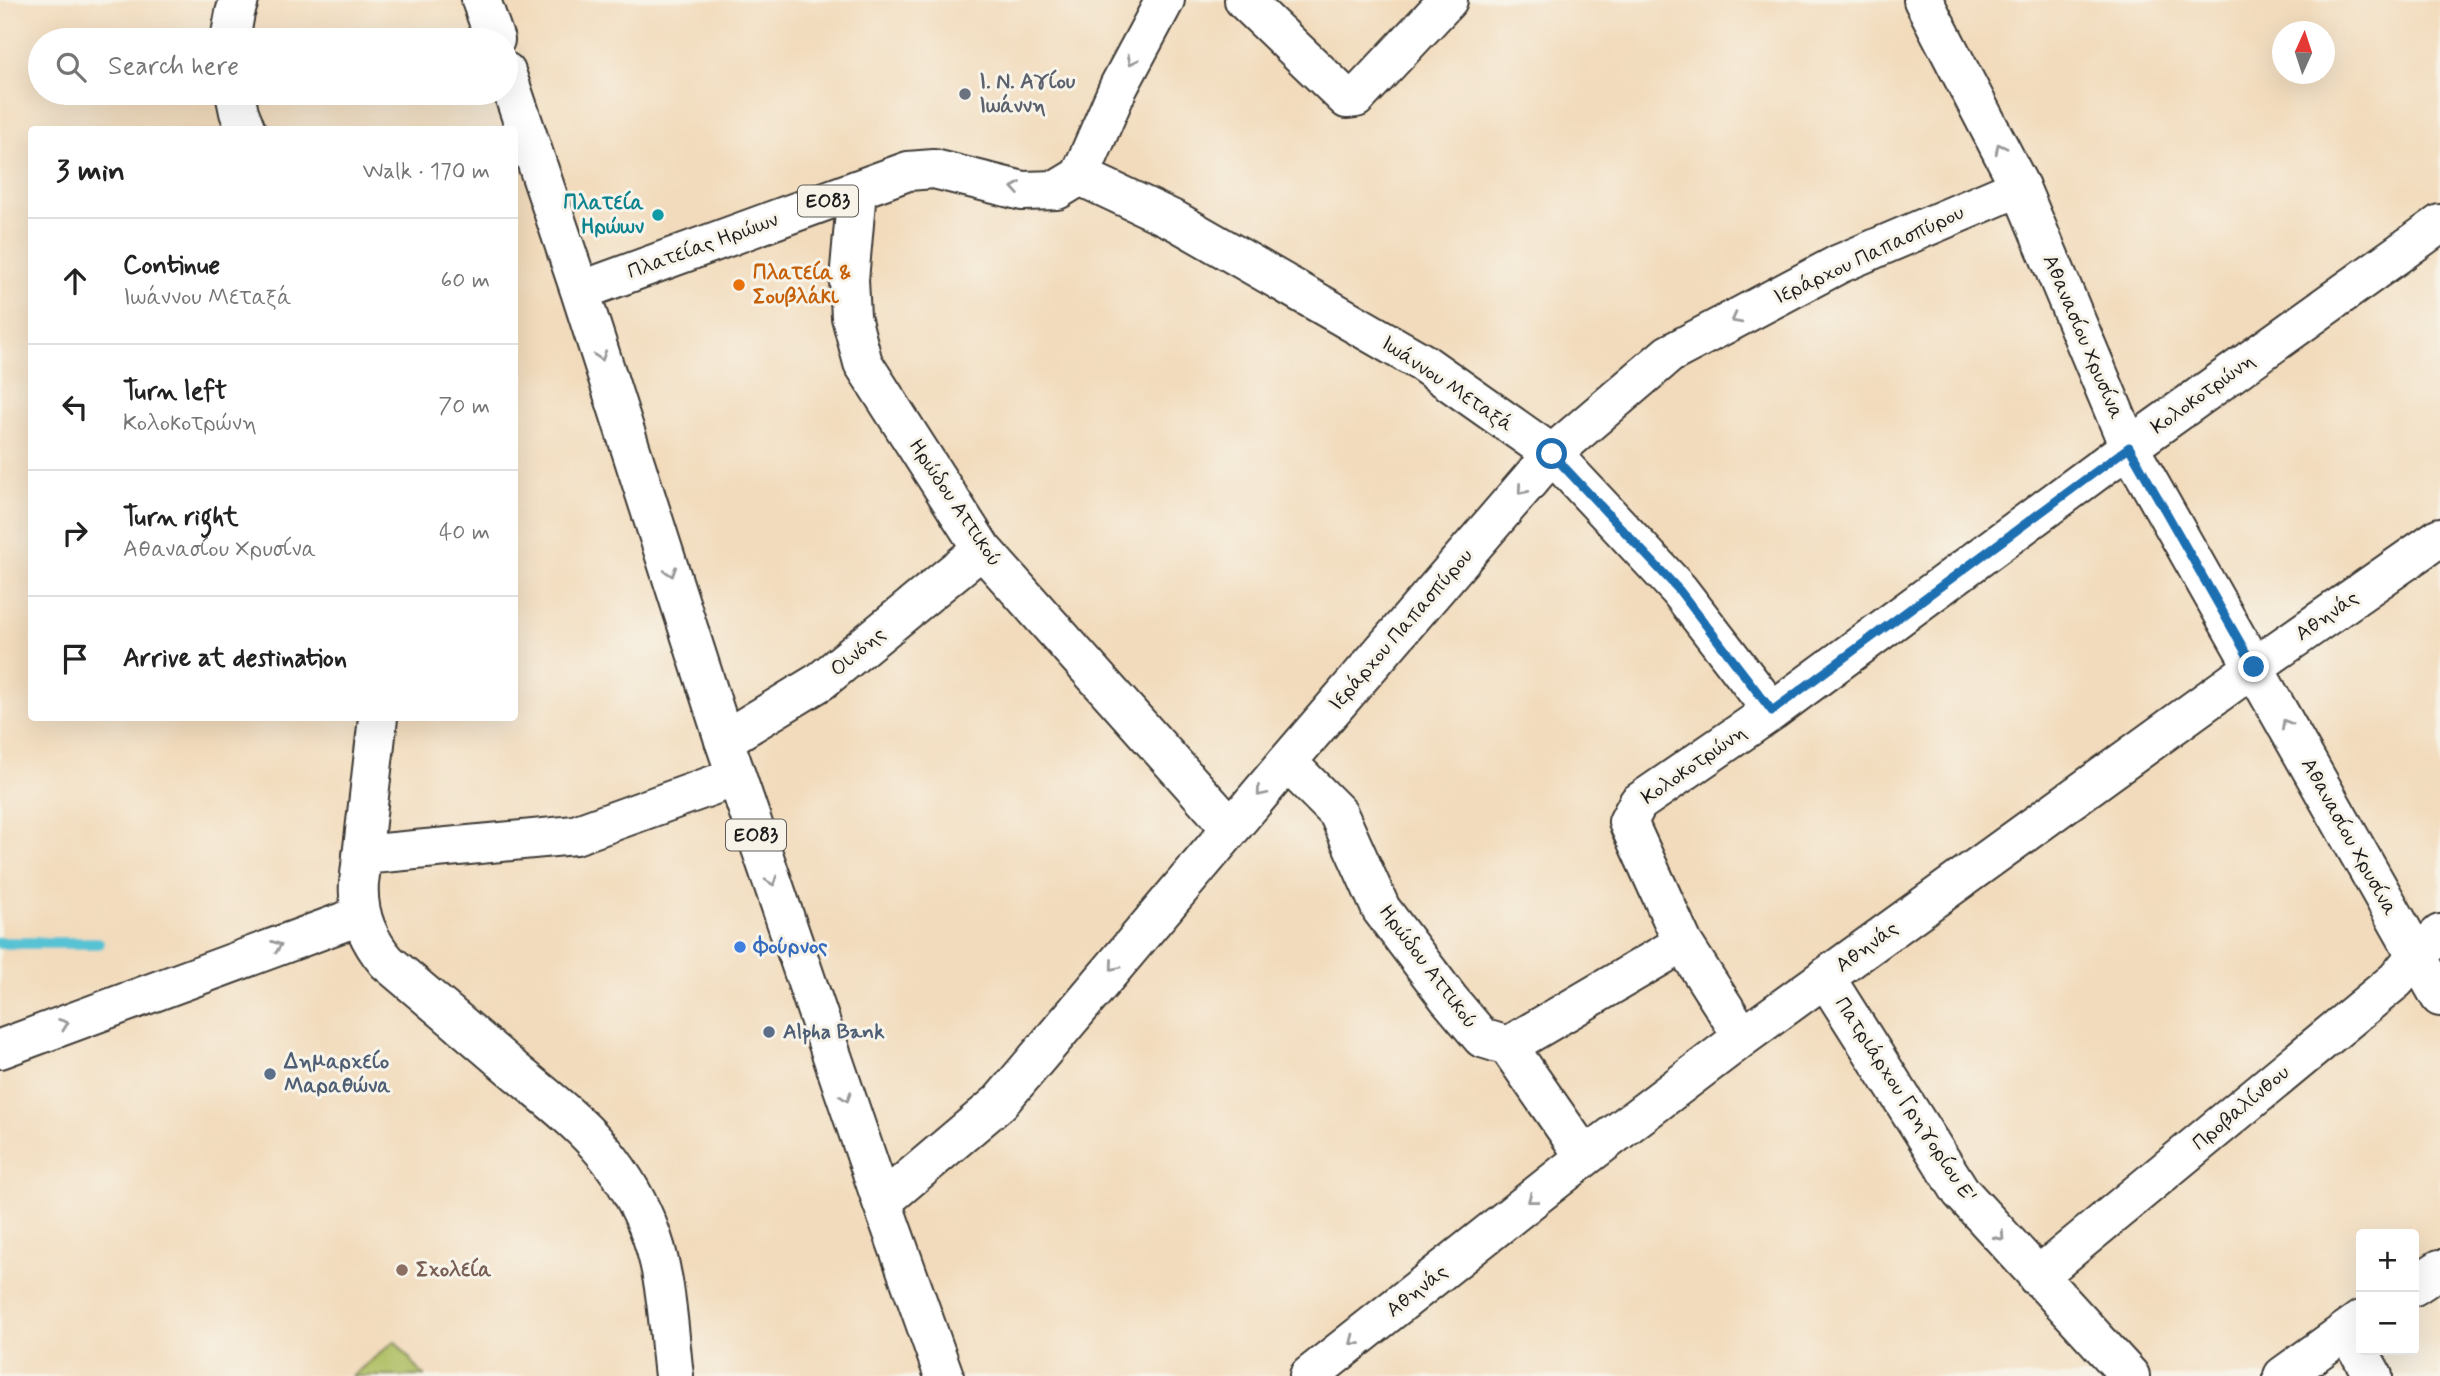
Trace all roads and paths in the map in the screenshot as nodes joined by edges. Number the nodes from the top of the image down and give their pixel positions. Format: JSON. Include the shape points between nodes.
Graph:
{"nodes":[{"id":1,"x":239,"y":0,"type":"edge"},
{"id":2,"x":481,"y":0,"type":"edge"},
{"id":3,"x":1164,"y":0,"type":"edge"},
{"id":4,"x":1244,"y":0,"type":"edge"},
{"id":5,"x":1448,"y":0,"type":"edge"},
{"id":6,"x":1923,"y":0,"type":"edge"},
{"id":7,"x":232,"y":28,"type":"edge"},
{"id":8,"x":491,"y":28,"type":"edge"},
{"id":9,"x":237,"y":105,"type":"edge"},
{"id":10,"x":517,"y":105,"type":"edge"},
{"id":11,"x":244,"y":126,"type":"edge"},
{"id":12,"x":1080,"y":176,"type":"junction"},
{"id":13,"x":2020,"y":187,"type":"junction"},
{"id":14,"x":857,"y":190,"type":"junction"},
{"id":15,"x":2440,"y":224,"type":"edge"},
{"id":16,"x":580,"y":291,"type":"junction"},
{"id":17,"x":2129,"y":447,"type":"junction"},
{"id":18,"x":1552,"y":454,"type":"junction"},
{"id":19,"x":2440,"y":537,"type":"edge"},
{"id":20,"x":982,"y":549,"type":"junction"},
{"id":21,"x":2254,"y":667,"type":"junction"},
{"id":22,"x":1772,"y":711,"type":"junction"},
{"id":23,"x":378,"y":721,"type":"edge"},
{"id":24,"x":724,"y":740,"type":"junction"},
{"id":25,"x":1287,"y":762,"type":"junction"},
{"id":26,"x":736,"y":776,"type":"junction"},
{"id":27,"x":1231,"y":828,"type":"junction"},
{"id":28,"x":362,"y":855,"type":"junction"},
{"id":29,"x":362,"y":915,"type":"junction"},
{"id":30,"x":1683,"y":943,"type":"junction"},
{"id":31,"x":2428,"y":945,"type":"edge"},
{"id":32,"x":1825,"y":977,"type":"junction"},
{"id":33,"x":2440,"y":997,"type":"edge"},
{"id":34,"x":1743,"y":1037,"type":"junction"},
{"id":35,"x":1508,"y":1046,"type":"junction"},
{"id":36,"x":0,"y":1049,"type":"edge"},
{"id":37,"x":1585,"y":1157,"type":"junction"},
{"id":38,"x":882,"y":1202,"type":"junction"},
{"id":39,"x":2440,"y":1269,"type":"edge"},
{"id":40,"x":2037,"y":1277,"type":"junction"},
{"id":41,"x":2419,"y":1283,"type":"edge"},
{"id":42,"x":2354,"y":1325,"type":"edge"},
{"id":43,"x":674,"y":1376,"type":"edge"},
{"id":44,"x":944,"y":1376,"type":"edge"},
{"id":45,"x":1309,"y":1376,"type":"edge"},
{"id":46,"x":2130,"y":1376,"type":"edge"},
{"id":47,"x":2283,"y":1376,"type":"edge"},
{"id":48,"x":2373,"y":1376,"type":"edge"}],
"edges":[{"from":1,"to":7,"type":"street"},
{"from":2,"to":8,"type":"street"},
{"from":3,"to":12,"type":"street","one_way":true,"via":[[1119,86]]},
{"from":4,"to":5,"type":"street","via":[[1347,99],[1356,98]]},
{"from":13,"to":6,"type":"street","name":"Αθανασίου Χρυσίνα","one_way":true},
{"from":9,"to":11,"type":"street"},
{"from":10,"to":16,"type":"street","number":"ΕΟ83"},
{"from":12,"to":14,"type":"street","name":"Πλατείας Ηρώων","number":"ΕΟ83","one_way":true,"via":[[1057,190],[1023,191],[934,169],[908,171]]},
{"from":12,"to":18,"type":"street","name":"Ιωάννου Μεταξά","via":[[1176,221],[1423,363]]},
{"from":13,"to":17,"type":"street","name":"Αθανασίου Χρυσίνα"},
{"from":13,"to":18,"type":"street","name":"Ιεράρχου Παπασπύρου","one_way":true,"via":[[1839,264],[1670,354]]},
{"from":14,"to":16,"type":"street","name":"Πλατείας Ηρώων","number":"ΕΟ83"},
{"from":14,"to":20,"type":"street","name":"Ηρώδου Αττικού","via":[[849,280],[863,363]]},
{"from":15,"to":17,"type":"street","name":"Κολοκοτρώνη"},
{"from":16,"to":24,"type":"street","number":"ΕΟ83","one_way":true},
{"from":17,"to":21,"type":"street","name":"Αθανασίου Χρυσίνα"},
{"from":17,"to":22,"type":"street","name":"Κολοκοτρώνη"},
{"from":18,"to":22,"type":"street","name":"Ιωάννου Μεταξά","via":[[1679,590]]},
{"from":18,"to":25,"type":"street","name":"Ιεράρχου Παπασπύρου","one_way":true},
{"from":19,"to":21,"type":"street","name":"Αθηνάς"},
{"from":20,"to":24,"type":"street","name":"Οινόης","via":[[821,681]]},
{"from":20,"to":27,"type":"street","name":"Ηρώδου Αττικού"},
{"from":31,"to":21,"type":"street","name":"Αθανασίου Χρυσίνα","one_way":true},
{"from":21,"to":32,"type":"street","name":"Αθηνάς"},
{"from":22,"to":30,"type":"street","name":"Κολοκοτρώνη","via":[[1638,803],[1628,822]]},
{"from":23,"to":28,"type":"street"},
{"from":24,"to":26,"type":"street","number":"ΕΟ83"},
{"from":25,"to":27,"type":"street","name":"Ιεράρχου Παπασπύρου","one_way":true},
{"from":25,"to":35,"type":"street","name":"Ηρώδου Αττικού","via":[[1338,813],[1381,909],[1449,999],[1482,1038]]},
{"from":26,"to":28,"type":"street","via":[[575,835]]},
{"from":26,"to":38,"type":"street","number":"ΕΟ83","one_way":true},
{"from":27,"to":38,"type":"street","name":"Ιεράρχου Παπασπύρου","one_way":true,"via":[[1000,1102]]},
{"from":28,"to":29,"type":"street","via":[[358,891]]},
{"from":36,"to":29,"type":"street","one_way":true},
{"from":29,"to":43,"type":"street","via":[[387,962],[568,1113],[621,1172],[655,1248]]},
{"from":30,"to":34,"type":"street","name":"Κολοκοτρώνη"},
{"from":30,"to":35,"type":"street"},
{"from":31,"to":33,"type":"street","name":"Αθανασίου Χρυσίνα"},
{"from":31,"to":40,"type":"street","name":"Προβαλίνθου","via":[[2396,980]]},
{"from":32,"to":34,"type":"street","name":"Αθηνάς"},
{"from":32,"to":40,"type":"street","name":"Πατριάρχου Γρηγορίου Ε'","one_way":true,"via":[[1961,1192]]},
{"from":34,"to":37,"type":"street","name":"Αθηνάς"},
{"from":35,"to":37,"type":"street"},
{"from":37,"to":45,"type":"street","name":"Αθηνάς","one_way":true},
{"from":38,"to":44,"type":"street","number":"ΕΟ83"},
{"from":39,"to":41,"type":"street"},
{"from":40,"to":46,"type":"street","name":"Πατριάρχου Γρηγορίου Ε'"},
{"from":42,"to":47,"type":"street"},
{"from":42,"to":48,"type":"street"}]}
